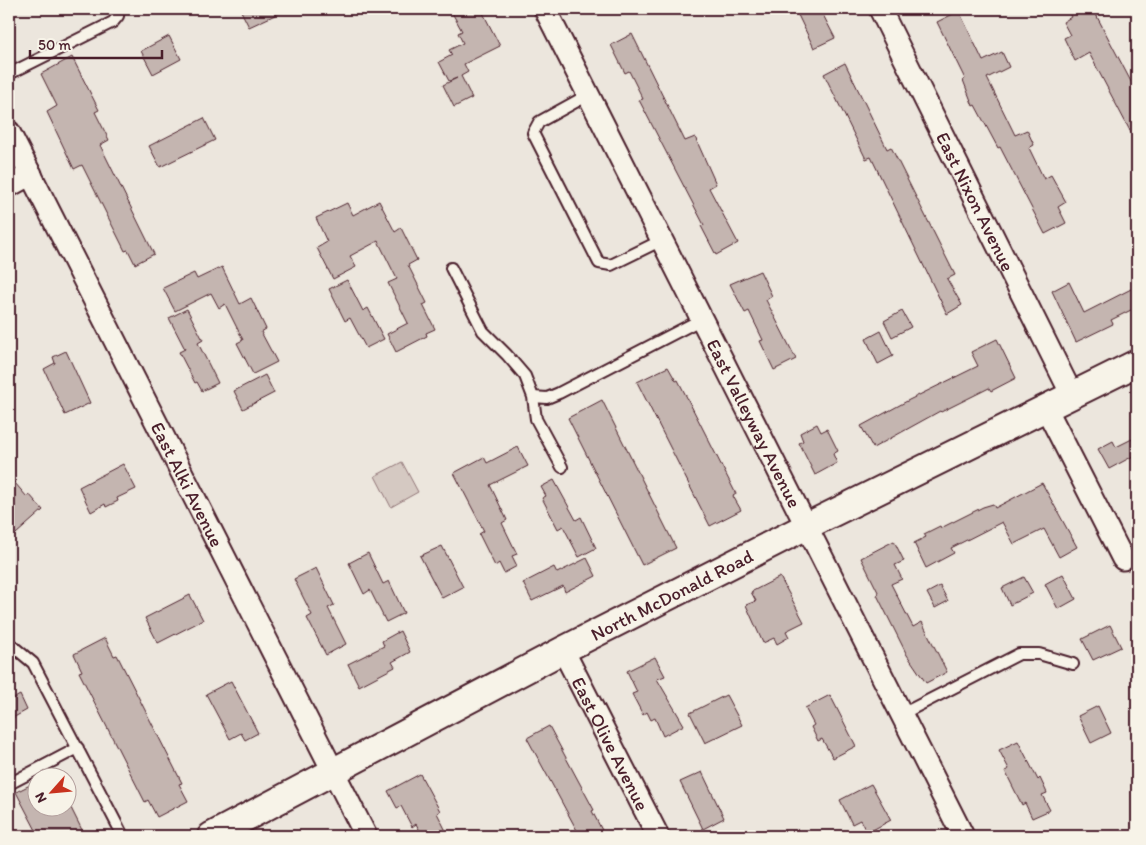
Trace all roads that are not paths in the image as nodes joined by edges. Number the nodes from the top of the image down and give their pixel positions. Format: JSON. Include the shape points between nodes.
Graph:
{"nodes":[{"id":1,"x":119,"y":9,"type":"edge"},
{"id":2,"x":545,"y":9,"type":"edge"},
{"id":3,"x":880,"y":9,"type":"edge"},
{"id":4,"x":9,"y":74,"type":"edge"},
{"id":5,"x":588,"y":95,"type":"junction"},
{"id":6,"x":9,"y":132,"type":"edge"},
{"id":7,"x":31,"y":174,"type":"junction"},
{"id":8,"x":9,"y":186,"type":"edge"},
{"id":9,"x":662,"y":240,"type":"junction"},
{"id":10,"x":451,"y":268,"type":"dead end"},
{"id":11,"x":702,"y":319,"type":"junction"},
{"id":12,"x":1137,"y":363,"type":"edge"},
{"id":13,"x":1072,"y":395,"type":"junction"},
{"id":14,"x":533,"y":397,"type":"junction"},
{"id":15,"x":1046,"y":408,"type":"junction"},
{"id":16,"x":562,"y":467,"type":"dead end"},
{"id":17,"x":806,"y":526,"type":"junction"},
{"id":18,"x":1123,"y":559,"type":"dead end"},
{"id":19,"x":9,"y":643,"type":"edge"},
{"id":20,"x":563,"y":650,"type":"junction"},
{"id":21,"x":1073,"y":664,"type":"dead end"},
{"id":22,"x":902,"y":714,"type":"junction"},
{"id":23,"x":78,"y":748,"type":"junction"},
{"id":24,"x":334,"y":773,"type":"junction"},
{"id":25,"x":9,"y":784,"type":"edge"},
{"id":26,"x":123,"y":836,"type":"edge"},
{"id":27,"x":211,"y":836,"type":"edge"},
{"id":28,"x":366,"y":836,"type":"edge"},
{"id":29,"x":658,"y":836,"type":"edge"},
{"id":30,"x":963,"y":836,"type":"edge"}],
"edges":[{"from":1,"to":4,"type":"lane","via":[[113,22]]},
{"from":2,"to":5,"type":"street","name":"East Valleyway Avenue"},
{"from":3,"to":13,"type":"street","name":"East Nixon Avenue"},
{"from":5,"to":9,"type":"street","name":"East Valleyway Avenue"},
{"from":5,"to":9,"type":"lane","via":[[539,122],[533,133],[599,263],[611,265]]},
{"from":6,"to":7,"type":"street","name":"East Alki Avenue"},
{"from":7,"to":8,"type":"street"},
{"from":7,"to":24,"type":"street","name":"East Alki Avenue"},
{"from":9,"to":11,"type":"street","name":"East Valleyway Avenue"},
{"from":10,"to":14,"type":"lane","via":[[483,331],[520,370]]},
{"from":11,"to":14,"type":"lane","via":[[559,394],[547,398]]},
{"from":11,"to":17,"type":"street","name":"East Valleyway Avenue"},
{"from":12,"to":13,"type":"street","name":"North McDonald Road"},
{"from":13,"to":15,"type":"street","name":"North McDonald Road"},
{"from":14,"to":16,"type":"lane","via":[[536,419]]},
{"from":15,"to":17,"type":"street","name":"North McDonald Road"},
{"from":15,"to":18,"type":"street"},
{"from":17,"to":20,"type":"street","name":"North McDonald Road"},
{"from":17,"to":22,"type":"street","name":"East Valleyway Avenue"},
{"from":19,"to":23,"type":"lane","via":[[33,663]]},
{"from":20,"to":24,"type":"street","name":"North McDonald Road"},
{"from":20,"to":29,"type":"street","name":"East Olive Avenue"},
{"from":21,"to":22,"type":"lane","via":[[1039,654],[1019,654]]},
{"from":22,"to":30,"type":"street","name":"East Valleyway Avenue"},
{"from":23,"to":25,"type":"lane"},
{"from":23,"to":26,"type":"lane"},
{"from":24,"to":27,"type":"street","name":"North McDonald Road"},
{"from":24,"to":28,"type":"street","name":"East Alki Avenue"}]}
